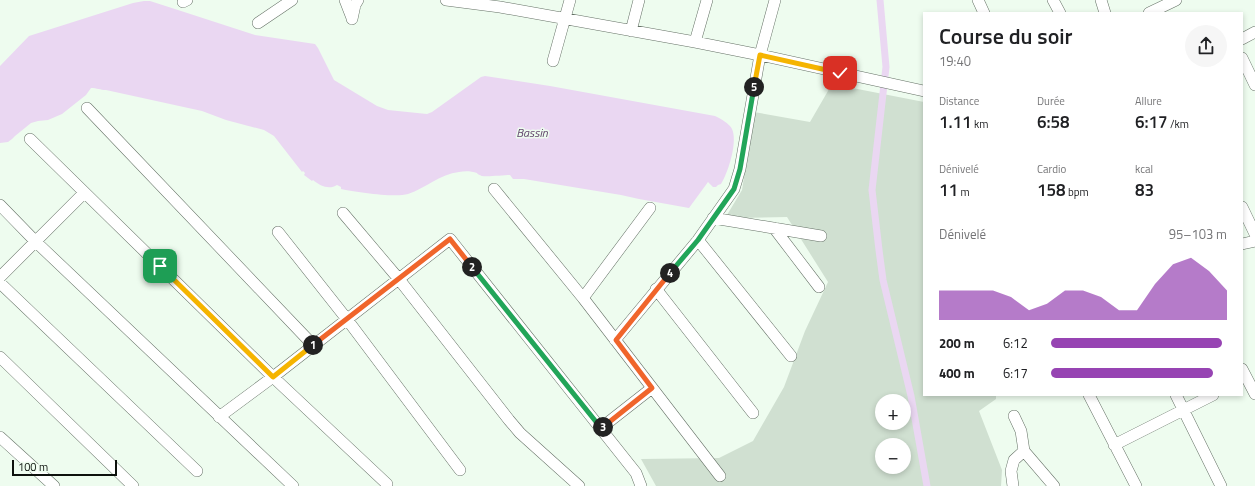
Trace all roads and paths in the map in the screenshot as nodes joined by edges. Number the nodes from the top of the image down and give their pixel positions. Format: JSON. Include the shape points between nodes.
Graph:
{"nodes":[{"id":1,"x":292,"y":0,"type":"edge"},
{"id":2,"x":345,"y":0,"type":"edge"},
{"id":3,"x":358,"y":0,"type":"edge"},
{"id":4,"x":446,"y":0,"type":"edge"},
{"id":5,"x":570,"y":0,"type":"edge"},
{"id":6,"x":639,"y":0,"type":"edge"},
{"id":7,"x":707,"y":0,"type":"edge"},
{"id":8,"x":775,"y":0,"type":"edge"},
{"id":9,"x":978,"y":0,"type":"edge"},
{"id":10,"x":1053,"y":0,"type":"edge"},
{"id":11,"x":1101,"y":0,"type":"edge"},
{"id":12,"x":1176,"y":0,"type":"edge"},
{"id":13,"x":501,"y":4,"type":"edge"},
{"id":14,"x":984,"y":12,"type":"edge"},
{"id":15,"x":1059,"y":12,"type":"edge"},
{"id":16,"x":1105,"y":12,"type":"edge"},
{"id":17,"x":1151,"y":12,"type":"edge"},
{"id":18,"x":564,"y":18,"type":"junction"},
{"id":19,"x":258,"y":22,"type":"dead end"},
{"id":20,"x":631,"y":30,"type":"junction"},
{"id":21,"x":1255,"y":32,"type":"edge"},
{"id":22,"x":1243,"y":38,"type":"edge"},
{"id":23,"x":695,"y":42,"type":"junction"},
{"id":24,"x":760,"y":55,"type":"junction"},
{"id":25,"x":554,"y":60,"type":"dead end"},
{"id":26,"x":1243,"y":60,"type":"edge"},
{"id":27,"x":1255,"y":85,"type":"edge"},
{"id":28,"x":923,"y":91,"type":"edge"},
{"id":29,"x":87,"y":108,"type":"dead end"},
{"id":30,"x":30,"y":139,"type":"dead end"},
{"id":31,"x":494,"y":189,"type":"dead end"},
{"id":32,"x":84,"y":193,"type":"junction"},
{"id":33,"x":0,"y":205,"type":"edge"},
{"id":34,"x":650,"y":208,"type":"dead end"},
{"id":35,"x":1243,"y":209,"type":"edge"},
{"id":36,"x":344,"y":213,"type":"dead end"},
{"id":37,"x":713,"y":218,"type":"junction"},
{"id":38,"x":774,"y":228,"type":"junction"},
{"id":39,"x":278,"y":232,"type":"dead end"},
{"id":40,"x":1255,"y":234,"type":"edge"},
{"id":41,"x":821,"y":236,"type":"dead end"},
{"id":42,"x":698,"y":240,"type":"junction"},
{"id":43,"x":1255,"y":240,"type":"edge"},
{"id":44,"x":36,"y":242,"type":"junction"},
{"id":45,"x":1243,"y":244,"type":"edge"},
{"id":46,"x":0,"y":278,"type":"edge"},
{"id":47,"x":398,"y":278,"type":"junction"},
{"id":48,"x":0,"y":283,"type":"edge"},
{"id":49,"x":819,"y":287,"type":"dead end"},
{"id":50,"x":656,"y":289,"type":"junction"},
{"id":51,"x":583,"y":298,"type":"junction"},
{"id":52,"x":346,"y":318,"type":"junction"},
{"id":53,"x":616,"y":340,"type":"junction"},
{"id":54,"x":313,"y":345,"type":"junction"},
{"id":55,"x":791,"y":356,"type":"dead end"},
{"id":56,"x":0,"y":357,"type":"edge"},
{"id":57,"x":1246,"y":376,"type":"edge"},
{"id":58,"x":273,"y":377,"type":"junction"},
{"id":59,"x":652,"y":388,"type":"junction"},
{"id":60,"x":1255,"y":394,"type":"edge"},
{"id":61,"x":1090,"y":396,"type":"edge"},
{"id":62,"x":1176,"y":396,"type":"edge"},
{"id":63,"x":1212,"y":396,"type":"edge"},
{"id":64,"x":1183,"y":410,"type":"junction"},
{"id":65,"x":754,"y":413,"type":"dead end"},
{"id":66,"x":1014,"y":416,"type":"dead end"},
{"id":67,"x":219,"y":417,"type":"junction"},
{"id":68,"x":601,"y":428,"type":"junction"},
{"id":69,"x":0,"y":437,"type":"edge"},
{"id":70,"x":1114,"y":445,"type":"junction"},
{"id":71,"x":1024,"y":451,"type":"junction"},
{"id":72,"x":460,"y":470,"type":"dead end"},
{"id":73,"x":197,"y":471,"type":"dead end"},
{"id":74,"x":720,"y":476,"type":"dead end"},
{"id":75,"x":387,"y":484,"type":"dead end"},
{"id":76,"x":54,"y":486,"type":"edge"},
{"id":77,"x":133,"y":486,"type":"edge"},
{"id":78,"x":293,"y":486,"type":"edge"},
{"id":79,"x":579,"y":486,"type":"edge"},
{"id":80,"x":641,"y":486,"type":"edge"},
{"id":81,"x":1013,"y":486,"type":"edge"},
{"id":82,"x":1054,"y":486,"type":"edge"},
{"id":83,"x":1136,"y":486,"type":"edge"},
{"id":84,"x":1221,"y":486,"type":"edge"}],
"edges":[{"from":1,"to":19,"type":"street"},
{"from":2,"to":3,"type":"street","via":[[352,19]]},
{"from":4,"to":13,"type":"street"},
{"from":5,"to":18,"type":"street"},
{"from":6,"to":20,"type":"street"},
{"from":7,"to":23,"type":"street"},
{"from":8,"to":24,"type":"street"},
{"from":9,"to":14,"type":"street"},
{"from":10,"to":15,"type":"street"},
{"from":11,"to":16,"type":"street"},
{"from":12,"to":17,"type":"street"},
{"from":13,"to":18,"type":"street"},
{"from":18,"to":20,"type":"street"},
{"from":18,"to":25,"type":"street"},
{"from":20,"to":23,"type":"street"},
{"from":21,"to":22,"type":"street"},
{"from":23,"to":24,"type":"street"},
{"from":24,"to":28,"type":"street"},
{"from":24,"to":37,"type":"street","via":[[740,169],[734,189]]},
{"from":26,"to":27,"type":"street"},
{"from":29,"to":54,"type":"street"},
{"from":30,"to":32,"type":"street"},
{"from":31,"to":51,"type":"street"},
{"from":32,"to":44,"type":"street"},
{"from":32,"to":58,"type":"street"},
{"from":33,"to":44,"type":"street"},
{"from":34,"to":51,"type":"street"},
{"from":35,"to":40,"type":"street"},
{"from":36,"to":47,"type":"street"},
{"from":37,"to":38,"type":"street"},
{"from":37,"to":42,"type":"street"},
{"from":38,"to":41,"type":"street"},
{"from":38,"to":49,"type":"street"},
{"from":39,"to":52,"type":"street"},
{"from":42,"to":50,"type":"street"},
{"from":42,"to":55,"type":"street"},
{"from":43,"to":45,"type":"street"},
{"from":44,"to":46,"type":"street"},
{"from":44,"to":67,"type":"street"},
{"from":47,"to":52,"type":"street"},
{"from":47,"to":68,"type":"street","via":[[450,239]]},
{"from":47,"to":79,"type":"street","via":[[508,420]]},
{"from":48,"to":73,"type":"street"},
{"from":50,"to":53,"type":"street"},
{"from":50,"to":65,"type":"street"},
{"from":51,"to":53,"type":"street"},
{"from":52,"to":54,"type":"street"},
{"from":52,"to":72,"type":"street"},
{"from":53,"to":59,"type":"street"},
{"from":54,"to":58,"type":"street"},
{"from":56,"to":77,"type":"street"},
{"from":57,"to":60,"type":"street"},
{"from":58,"to":67,"type":"street"},
{"from":58,"to":75,"type":"street"},
{"from":59,"to":68,"type":"street"},
{"from":59,"to":74,"type":"street"},
{"from":61,"to":70,"type":"street"},
{"from":62,"to":64,"type":"street"},
{"from":63,"to":64,"type":"street"},
{"from":64,"to":70,"type":"street"},
{"from":64,"to":84,"type":"street"},
{"from":66,"to":71,"type":"street","via":[[1021,431]]},
{"from":67,"to":78,"type":"street"},
{"from":68,"to":80,"type":"street","via":[[636,473]]},
{"from":69,"to":76,"type":"street"},
{"from":70,"to":83,"type":"street"},
{"from":71,"to":81,"type":"street","via":[[1014,460],[1011,471]]},
{"from":71,"to":82,"type":"street"}]}
